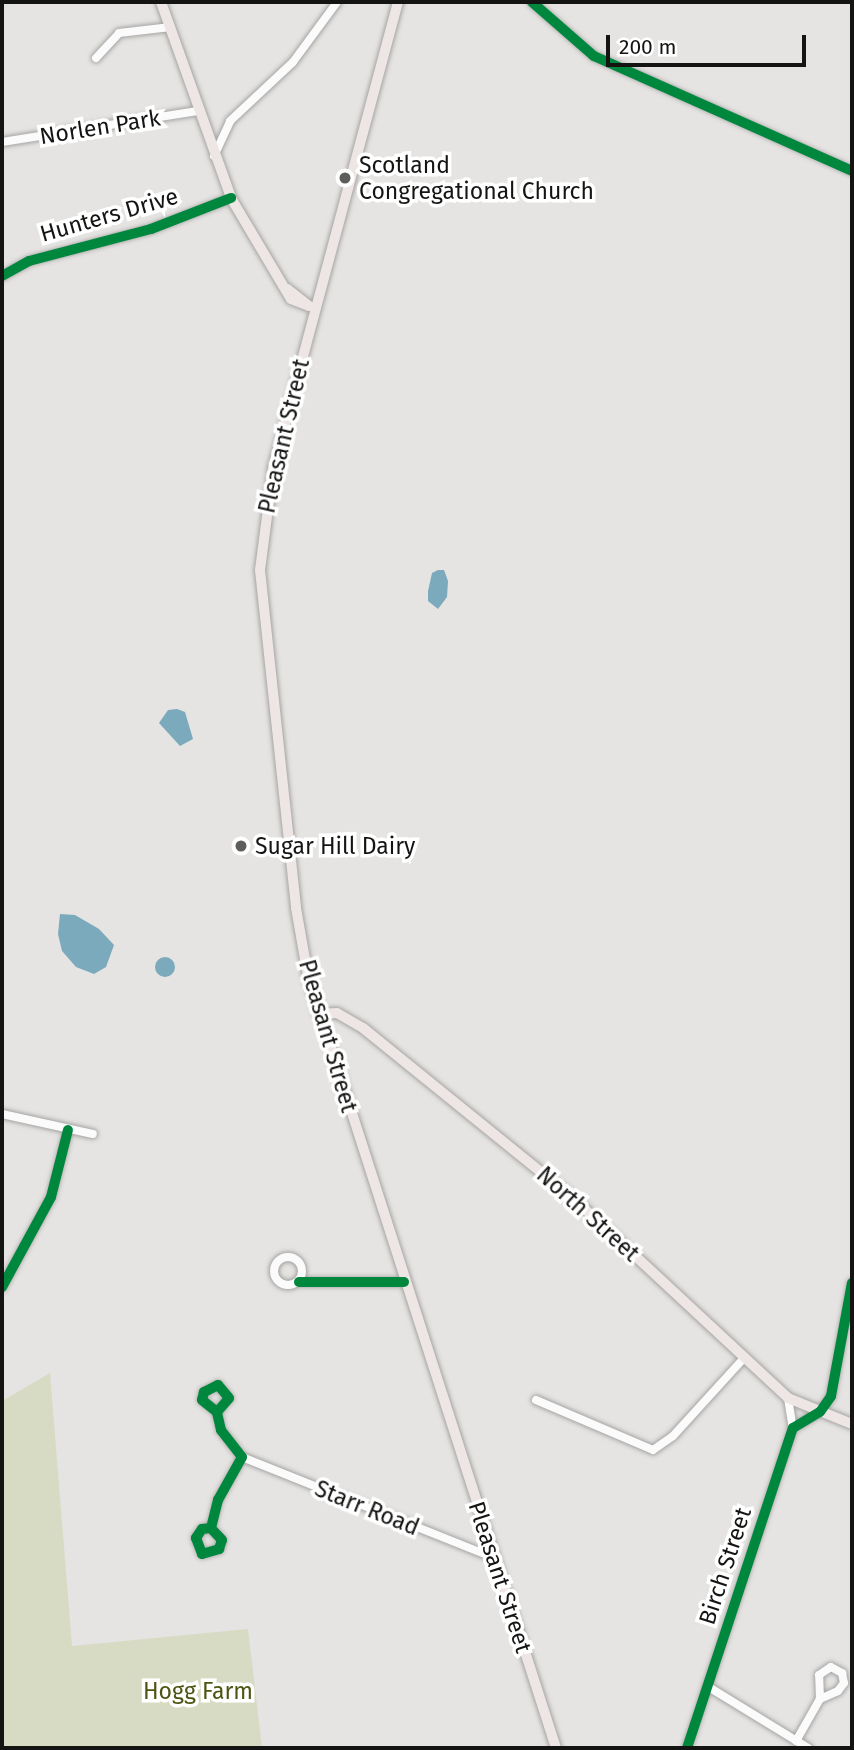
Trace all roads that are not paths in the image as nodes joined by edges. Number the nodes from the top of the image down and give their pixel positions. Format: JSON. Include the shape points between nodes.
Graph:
{"nodes":[{"id":1,"x":161,"y":2,"type":"edge"},
{"id":2,"x":337,"y":2,"type":"edge"},
{"id":3,"x":398,"y":2,"type":"edge"},
{"id":4,"x":532,"y":2,"type":"edge"},
{"id":5,"x":171,"y":27,"type":"junction"},
{"id":6,"x":96,"y":58,"type":"dead end"},
{"id":7,"x":198,"y":110,"type":"junction"},
{"id":8,"x":2,"y":142,"type":"edge"},
{"id":9,"x":214,"y":158,"type":"junction"},
{"id":10,"x":852,"y":171,"type":"edge"},
{"id":11,"x":231,"y":198,"type":"junction"},
{"id":12,"x":2,"y":276,"type":"edge"},
{"id":13,"x":312,"y":307,"type":"junction"},
{"id":14,"x":318,"y":1014,"type":"junction"},
{"id":15,"x":2,"y":1114,"type":"edge"},
{"id":16,"x":68,"y":1130,"type":"junction"},
{"id":17,"x":93,"y":1134,"type":"dead end"},
{"id":18,"x":299,"y":1282,"type":"dead end"},
{"id":19,"x":404,"y":1283,"type":"junction"},
{"id":20,"x":852,"y":1283,"type":"edge"},
{"id":21,"x":2,"y":1287,"type":"edge"},
{"id":22,"x":744,"y":1358,"type":"junction"},
{"id":23,"x":788,"y":1398,"type":"junction"},
{"id":24,"x":536,"y":1400,"type":"dead end"},
{"id":25,"x":217,"y":1412,"type":"dead end"},
{"id":26,"x":820,"y":1412,"type":"junction"},
{"id":27,"x":852,"y":1424,"type":"edge"},
{"id":28,"x":793,"y":1428,"type":"junction"},
{"id":29,"x":242,"y":1457,"type":"junction"},
{"id":30,"x":211,"y":1528,"type":"dead end"},
{"id":31,"x":494,"y":1558,"type":"junction"},
{"id":32,"x":708,"y":1686,"type":"junction"},
{"id":33,"x":704,"y":1697,"type":"junction"},
{"id":34,"x":820,"y":1699,"type":"dead end"},
{"id":35,"x":729,"y":1702,"type":"junction"},
{"id":36,"x":796,"y":1741,"type":"junction"},
{"id":37,"x":556,"y":1748,"type":"edge"},
{"id":38,"x":687,"y":1748,"type":"edge"},
{"id":39,"x":808,"y":1748,"type":"edge"}],
"edges":[{"from":1,"to":5,"type":"main road"},
{"from":2,"to":9,"type":"street","via":[[293,62],[230,121]]},
{"from":3,"to":13,"type":"main road","name":"Pleasant Street"},
{"from":4,"to":10,"type":"street","via":[[594,56]]},
{"from":5,"to":6,"type":"street","via":[[119,33]]},
{"from":5,"to":7,"type":"main road"},
{"from":7,"to":8,"type":"street","name":"Norlen Park"},
{"from":7,"to":9,"type":"main road"},
{"from":9,"to":11,"type":"main road"},
{"from":11,"to":12,"type":"street","name":"Hunters Drive","via":[[152,229],[37,258]]},
{"from":11,"to":13,"type":"main road","via":[[295,302]]},
{"from":13,"to":14,"type":"main road","name":"Pleasant Street","via":[[273,470],[260,570],[296,908]]},
{"from":14,"to":19,"type":"main road","name":"Pleasant Street"},
{"from":14,"to":22,"type":"main road","name":"North Street","via":[[337,1013],[363,1028],[574,1199]]},
{"from":15,"to":16,"type":"street"},
{"from":16,"to":17,"type":"street"},
{"from":16,"to":21,"type":"street","via":[[51,1197]]},
{"from":18,"to":19,"type":"street"},
{"from":19,"to":31,"type":"main road","name":"Pleasant Street"},
{"from":20,"to":26,"type":"street","via":[[832,1390]]},
{"from":22,"to":23,"type":"main road","name":"North Street"},
{"from":22,"to":24,"type":"street","via":[[673,1436],[653,1450]]},
{"from":23,"to":26,"type":"main road","name":"North Street"},
{"from":23,"to":28,"type":"street","name":"Birch Street"},
{"from":25,"to":29,"type":"street","via":[[220,1430]]},
{"from":26,"to":27,"type":"main road","name":"North Street"},
{"from":26,"to":28,"type":"street"},
{"from":28,"to":32,"type":"street","name":"Birch Street"},
{"from":29,"to":30,"type":"street","via":[[224,1486]]},
{"from":29,"to":31,"type":"street","name":"Starr Road"},
{"from":31,"to":37,"type":"main road","name":"Pleasant Street"},
{"from":32,"to":33,"type":"street","name":"Birch Street"},
{"from":32,"to":35,"type":"street"},
{"from":33,"to":35,"type":"street"},
{"from":33,"to":38,"type":"street","name":"Birch Street"},
{"from":34,"to":36,"type":"street"},
{"from":35,"to":36,"type":"street"},
{"from":36,"to":39,"type":"street"}]}
